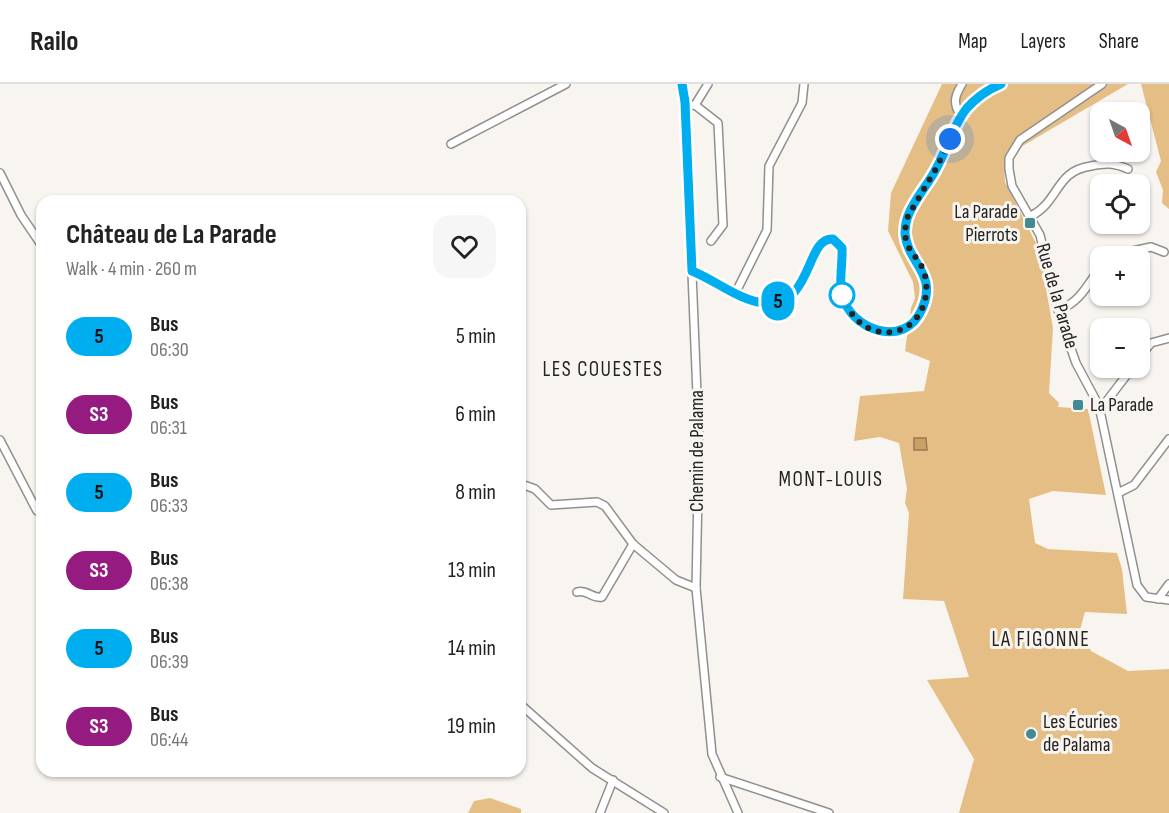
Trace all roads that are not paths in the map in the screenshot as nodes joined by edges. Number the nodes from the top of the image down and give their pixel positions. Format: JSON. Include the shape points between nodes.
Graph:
{"nodes":[{"id":1,"x":566,"y":84,"type":"edge"},
{"id":2,"x":682,"y":84,"type":"edge"},
{"id":3,"x":708,"y":84,"type":"edge"},
{"id":4,"x":804,"y":84,"type":"edge"},
{"id":5,"x":962,"y":84,"type":"edge"},
{"id":6,"x":1001,"y":84,"type":"edge"},
{"id":7,"x":1102,"y":84,"type":"edge"},
{"id":8,"x":696,"y":105,"type":"junction"},
{"id":9,"x":685,"y":106,"type":"junction"},
{"id":10,"x":961,"y":116,"type":"junction"},
{"id":11,"x":451,"y":144,"type":"dead end"},
{"id":12,"x":1128,"y":169,"type":"dead end"},
{"id":13,"x":0,"y":173,"type":"edge"},
{"id":14,"x":1031,"y":216,"type":"junction"},
{"id":15,"x":36,"y":237,"type":"edge"},
{"id":16,"x":711,"y":240,"type":"dead end"},
{"id":17,"x":1150,"y":247,"type":"edge"},
{"id":18,"x":1164,"y":252,"type":"dead end"},
{"id":19,"x":692,"y":271,"type":"junction"},
{"id":20,"x":1090,"y":281,"type":"edge"},
{"id":21,"x":736,"y":292,"type":"junction"},
{"id":22,"x":1058,"y":310,"type":"junction"},
{"id":23,"x":1169,"y":338,"type":"edge"},
{"id":24,"x":1150,"y":344,"type":"edge"},
{"id":25,"x":1124,"y":378,"type":"edge"},
{"id":26,"x":1099,"y":406,"type":"junction"},
{"id":27,"x":1169,"y":439,"type":"edge"},
{"id":28,"x":0,"y":440,"type":"edge"},
{"id":29,"x":526,"y":485,"type":"edge"},
{"id":30,"x":1118,"y":494,"type":"junction"},
{"id":31,"x":36,"y":509,"type":"edge"},
{"id":32,"x":633,"y":544,"type":"junction"},
{"id":33,"x":1169,"y":584,"type":"edge"},
{"id":34,"x":696,"y":588,"type":"junction"},
{"id":35,"x":577,"y":592,"type":"dead end"},
{"id":36,"x":1158,"y":599,"type":"junction"},
{"id":37,"x":1169,"y":600,"type":"edge"},
{"id":38,"x":526,"y":709,"type":"edge"},
{"id":39,"x":720,"y":777,"type":"junction"},
{"id":40,"x":614,"y":780,"type":"junction"},
{"id":41,"x":600,"y":813,"type":"edge"},
{"id":42,"x":664,"y":813,"type":"edge"},
{"id":43,"x":738,"y":813,"type":"edge"},
{"id":44,"x":829,"y":813,"type":"edge"}],
"edges":[{"from":1,"to":11,"type":"street"},
{"from":2,"to":9,"type":"street","name":"Chemin de Palama"},
{"from":3,"to":8,"type":"street"},
{"from":4,"to":21,"type":"street","via":[[802,103],[769,166],[767,230]]},
{"from":5,"to":10,"type":"street","via":[[954,99]]},
{"from":6,"to":10,"type":"street","via":[[971,103]]},
{"from":7,"to":14,"type":"street","name":"Rue de la Parade","via":[[1027,134],[1014,148],[1009,158],[1010,179]]},
{"from":8,"to":9,"type":"street"},
{"from":8,"to":16,"type":"street","via":[[718,123],[723,225]]},
{"from":9,"to":19,"type":"street","name":"Chemin de Palama"},
{"from":10,"to":21,"type":"street","via":[[905,225],[907,242],[925,280],[925,299],[914,322],[889,332],[869,328],[855,319],[842,294],[842,248],[833,239],[818,246],[803,282],[787,297],[766,303]]},
{"from":12,"to":14,"type":"street","via":[[1113,162],[1076,168],[1044,208]]},
{"from":13,"to":15,"type":"street"},
{"from":14,"to":22,"type":"street","name":"Rue de la Parade","via":[[1043,244]]},
{"from":17,"to":18,"type":"street"},
{"from":19,"to":21,"type":"street"},
{"from":19,"to":34,"type":"street","name":"Chemin de Palama","via":[[699,444]]},
{"from":20,"to":22,"type":"street","via":[[1076,301]]},
{"from":22,"to":26,"type":"street","name":"Rue de la Parade","via":[[1076,363]]},
{"from":23,"to":24,"type":"street"},
{"from":25,"to":26,"type":"street"},
{"from":26,"to":30,"type":"street","name":"Rue de la Parade"},
{"from":27,"to":30,"type":"street","via":[[1134,485]]},
{"from":28,"to":31,"type":"street"},
{"from":29,"to":32,"type":"street","via":[[551,505],[597,502],[605,506]]},
{"from":30,"to":36,"type":"street","name":"Rue de la Parade","via":[[1137,585],[1146,597]]},
{"from":32,"to":34,"type":"street","via":[[676,580]]},
{"from":32,"to":35,"type":"street","via":[[602,597]]},
{"from":33,"to":36,"type":"street"},
{"from":34,"to":39,"type":"street","name":"Chemin de Palama","via":[[712,754]]},
{"from":36,"to":37,"type":"street"},
{"from":38,"to":40,"type":"street","via":[[591,768]]},
{"from":39,"to":43,"type":"street","name":"Chemin de Palama"},
{"from":39,"to":44,"type":"street"},
{"from":40,"to":41,"type":"street"},
{"from":40,"to":42,"type":"street"}]}
